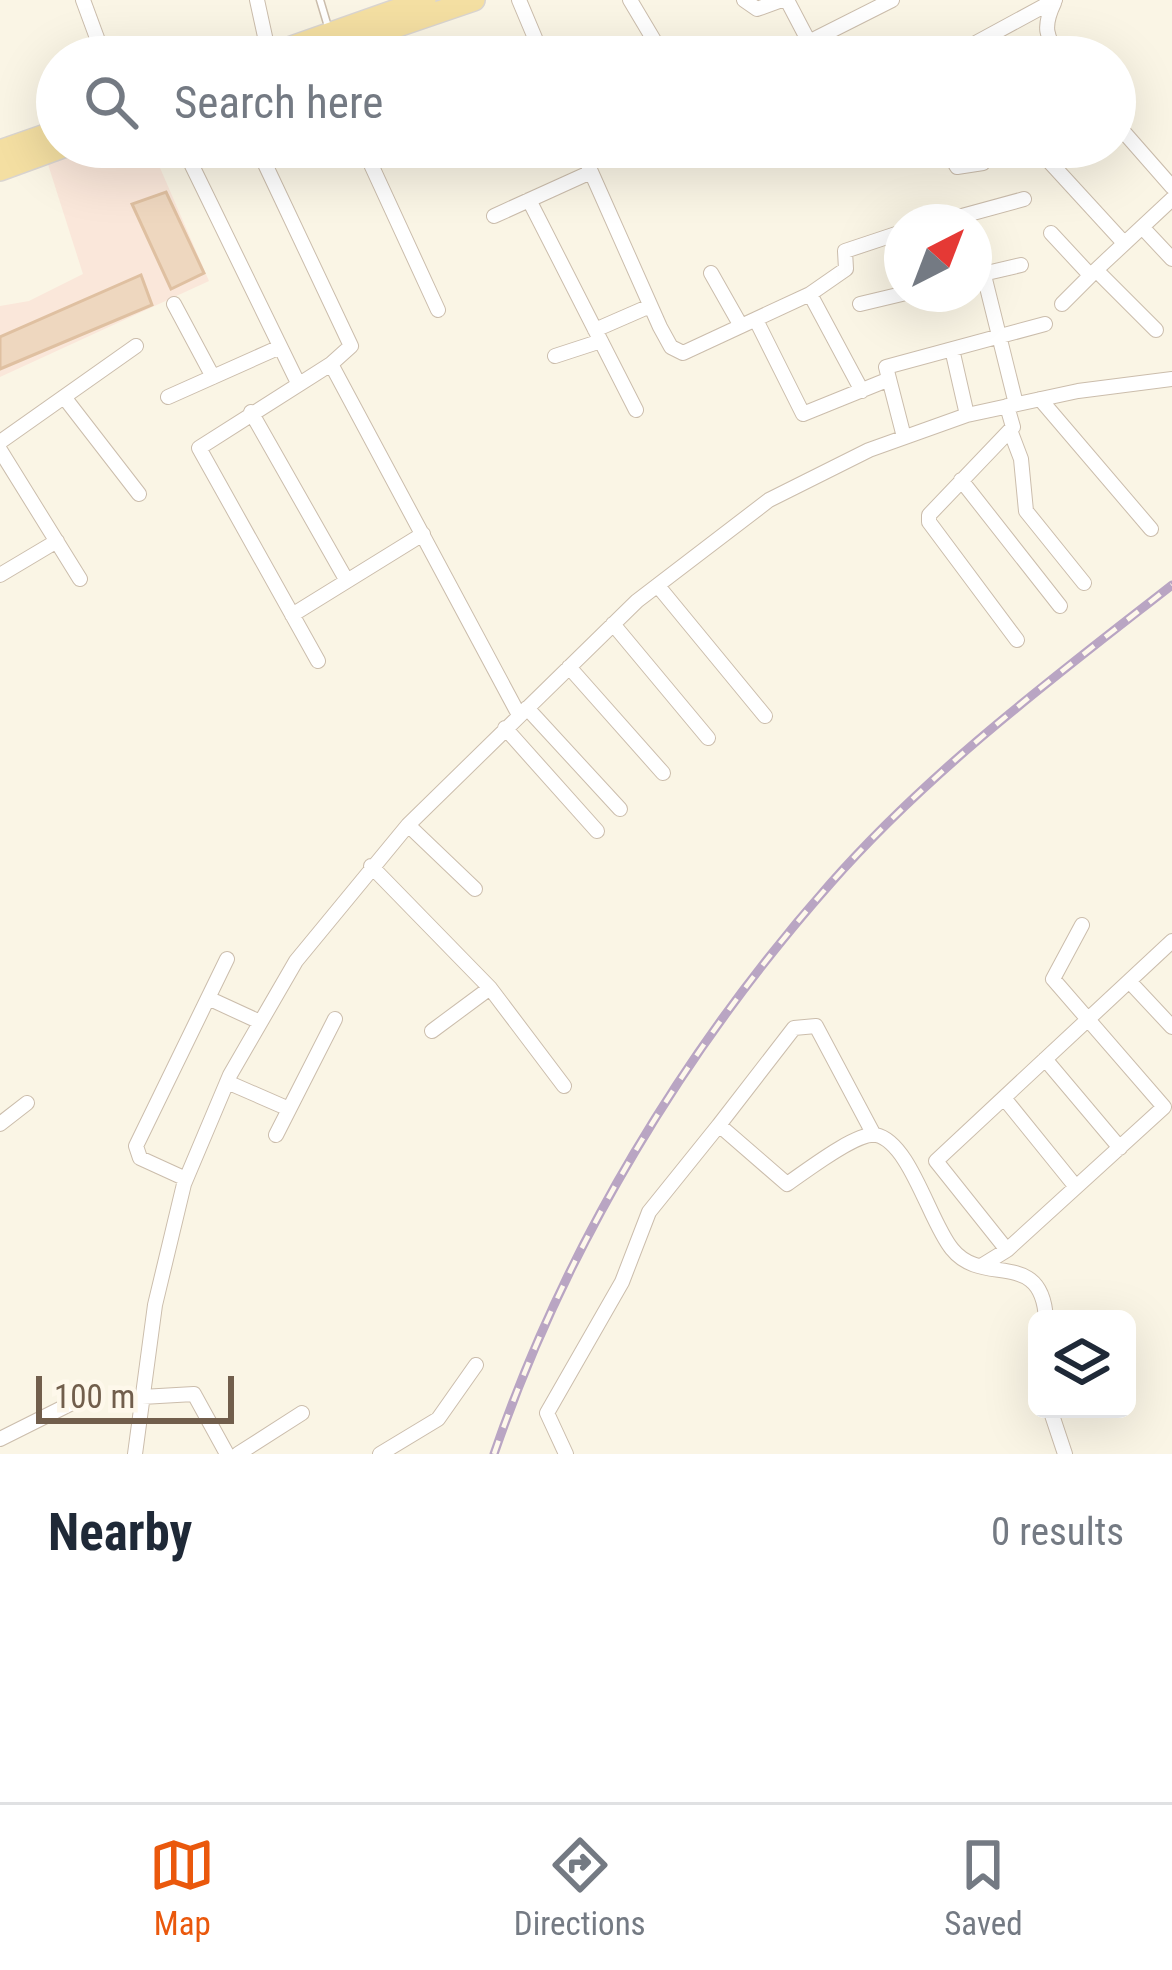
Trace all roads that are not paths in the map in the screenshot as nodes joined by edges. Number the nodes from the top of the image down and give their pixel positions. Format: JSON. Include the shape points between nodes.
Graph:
{"nodes":[{"id":1,"x":83,"y":0,"type":"edge"},
{"id":2,"x":257,"y":0,"type":"edge"},
{"id":3,"x":320,"y":0,"type":"edge"},
{"id":4,"x":475,"y":0,"type":"edge"},
{"id":5,"x":519,"y":0,"type":"edge"},
{"id":6,"x":630,"y":0,"type":"edge"},
{"id":7,"x":744,"y":0,"type":"edge"},
{"id":8,"x":784,"y":0,"type":"edge"},
{"id":9,"x":892,"y":0,"type":"edge"},
{"id":10,"x":1055,"y":0,"type":"edge"},
{"id":11,"x":405,"y":7,"type":"edge"},
{"id":12,"x":96,"y":36,"type":"edge"},
{"id":13,"x":263,"y":36,"type":"edge"},
{"id":14,"x":320,"y":36,"type":"edge"},
{"id":15,"x":348,"y":36,"type":"edge"},
{"id":16,"x":534,"y":36,"type":"edge"},
{"id":17,"x":651,"y":36,"type":"edge"},
{"id":18,"x":805,"y":36,"type":"edge"},
{"id":19,"x":821,"y":36,"type":"edge"},
{"id":20,"x":989,"y":36,"type":"edge"},
{"id":21,"x":1046,"y":36,"type":"edge"},
{"id":22,"x":36,"y":139,"type":"edge"},
{"id":23,"x":1136,"y":146,"type":"edge"},
{"id":24,"x":0,"y":152,"type":"edge"},
{"id":25,"x":36,"y":157,"type":"edge"},
{"id":26,"x":193,"y":168,"type":"edge"},
{"id":27,"x":267,"y":168,"type":"edge"},
{"id":28,"x":374,"y":168,"type":"edge"},
{"id":29,"x":589,"y":168,"type":"edge"},
{"id":30,"x":1055,"y":168,"type":"edge"},
{"id":31,"x":0,"y":170,"type":"edge"},
{"id":32,"x":591,"y":172,"type":"junction"},
{"id":33,"x":1172,"y":187,"type":"edge"},
{"id":34,"x":1024,"y":199,"type":"dead end"},
{"id":35,"x":529,"y":200,"type":"junction"},
{"id":36,"x":1172,"y":200,"type":"edge"},
{"id":37,"x":992,"y":211,"type":"edge"},
{"id":38,"x":494,"y":216,"type":"dead end"},
{"id":39,"x":1142,"y":226,"type":"junction"},
{"id":40,"x":1051,"y":232,"type":"dead end"},
{"id":41,"x":884,"y":238,"type":"edge"},
{"id":42,"x":1124,"y":243,"type":"junction"},
{"id":43,"x":1172,"y":259,"type":"edge"},
{"id":44,"x":1021,"y":265,"type":"dead end"},
{"id":45,"x":992,"y":272,"type":"edge"},
{"id":46,"x":711,"y":273,"type":"dead end"},
{"id":47,"x":1093,"y":273,"type":"junction"},
{"id":48,"x":810,"y":294,"type":"junction"},
{"id":49,"x":884,"y":298,"type":"edge"},
{"id":50,"x":174,"y":304,"type":"dead end"},
{"id":51,"x":860,"y":304,"type":"dead end"},
{"id":52,"x":1062,"y":304,"type":"dead end"},
{"id":53,"x":650,"y":307,"type":"junction"},
{"id":54,"x":438,"y":310,"type":"dead end"},
{"id":55,"x":991,"y":312,"type":"edge"},
{"id":56,"x":756,"y":320,"type":"junction"},
{"id":57,"x":1045,"y":324,"type":"dead end"},
{"id":58,"x":740,"y":326,"type":"junction"},
{"id":59,"x":1156,"y":330,"type":"dead end"},
{"id":60,"x":598,"y":336,"type":"junction"},
{"id":61,"x":999,"y":336,"type":"junction"},
{"id":62,"x":136,"y":346,"type":"dead end"},
{"id":63,"x":280,"y":347,"type":"junction"},
{"id":64,"x":952,"y":349,"type":"junction"},
{"id":65,"x":555,"y":356,"type":"dead end"},
{"id":66,"x":331,"y":364,"type":"junction"},
{"id":67,"x":213,"y":377,"type":"junction"},
{"id":68,"x":1172,"y":379,"type":"edge"},
{"id":69,"x":887,"y":380,"type":"junction"},
{"id":70,"x":298,"y":383,"type":"junction"},
{"id":71,"x":862,"y":391,"type":"junction"},
{"id":72,"x":64,"y":397,"type":"junction"},
{"id":73,"x":168,"y":397,"type":"dead end"},
{"id":74,"x":1040,"y":399,"type":"junction"},
{"id":75,"x":1011,"y":405,"type":"junction"},
{"id":76,"x":636,"y":410,"type":"dead end"},
{"id":77,"x":250,"y":412,"type":"junction"},
{"id":78,"x":967,"y":415,"type":"junction"},
{"id":79,"x":1010,"y":430,"type":"junction"},
{"id":80,"x":904,"y":437,"type":"junction"},
{"id":81,"x":2,"y":457,"type":"edge"},
{"id":82,"x":961,"y":480,"type":"junction"},
{"id":83,"x":139,"y":494,"type":"dead end"},
{"id":84,"x":1151,"y":529,"type":"dead end"},
{"id":85,"x":422,"y":534,"type":"junction"},
{"id":86,"x":57,"y":541,"type":"junction"},
{"id":87,"x":0,"y":575,"type":"edge"},
{"id":88,"x":80,"y":579,"type":"dead end"},
{"id":89,"x":347,"y":580,"type":"junction"},
{"id":90,"x":1084,"y":583,"type":"dead end"},
{"id":91,"x":658,"y":586,"type":"junction"},
{"id":92,"x":1060,"y":605,"type":"dead end"},
{"id":93,"x":292,"y":614,"type":"junction"},
{"id":94,"x":614,"y":624,"type":"junction"},
{"id":95,"x":1017,"y":640,"type":"dead end"},
{"id":96,"x":318,"y":661,"type":"dead end"},
{"id":97,"x":569,"y":667,"type":"junction"},
{"id":98,"x":523,"y":712,"type":"junction"},
{"id":99,"x":765,"y":716,"type":"dead end"},
{"id":100,"x":506,"y":728,"type":"junction"},
{"id":101,"x":708,"y":738,"type":"dead end"},
{"id":102,"x":663,"y":773,"type":"dead end"},
{"id":103,"x":620,"y":809,"type":"dead end"},
{"id":104,"x":408,"y":825,"type":"junction"},
{"id":105,"x":597,"y":831,"type":"dead end"},
{"id":106,"x":371,"y":866,"type":"junction"},
{"id":107,"x":476,"y":889,"type":"dead end"},
{"id":108,"x":1082,"y":926,"type":"dead end"},
{"id":109,"x":1172,"y":941,"type":"edge"},
{"id":110,"x":227,"y":959,"type":"dead end"},
{"id":111,"x":1129,"y":981,"type":"junction"},
{"id":112,"x":490,"y":988,"type":"junction"},
{"id":113,"x":208,"y":998,"type":"junction"},
{"id":114,"x":335,"y":1019,"type":"dead end"},
{"id":115,"x":1089,"y":1019,"type":"junction"},
{"id":116,"x":260,"y":1022,"type":"junction"},
{"id":117,"x":1172,"y":1027,"type":"edge"},
{"id":118,"x":432,"y":1031,"type":"dead end"},
{"id":119,"x":1045,"y":1059,"type":"junction"},
{"id":120,"x":226,"y":1082,"type":"junction"},
{"id":121,"x":564,"y":1086,"type":"dead end"},
{"id":122,"x":1004,"y":1098,"type":"junction"},
{"id":123,"x":27,"y":1103,"type":"dead end"},
{"id":124,"x":289,"y":1109,"type":"junction"},
{"id":125,"x":0,"y":1124,"type":"edge"},
{"id":126,"x":719,"y":1125,"type":"junction"},
{"id":127,"x":276,"y":1135,"type":"dead end"},
{"id":128,"x":874,"y":1135,"type":"junction"},
{"id":129,"x":1120,"y":1148,"type":"junction"},
{"id":130,"x":186,"y":1179,"type":"junction"},
{"id":131,"x":1076,"y":1187,"type":"junction"},
{"id":132,"x":1007,"y":1250,"type":"junction"},
{"id":133,"x":981,"y":1266,"type":"junction"},
{"id":134,"x":1045,"y":1310,"type":"edge"},
{"id":135,"x":476,"y":1365,"type":"dead end"},
{"id":136,"x":88,"y":1395,"type":"dead end"},
{"id":137,"x":142,"y":1397,"type":"junction"},
{"id":138,"x":302,"y":1414,"type":"dead end"},
{"id":139,"x":1054,"y":1418,"type":"edge"},
{"id":140,"x":0,"y":1439,"type":"edge"},
{"id":141,"x":135,"y":1454,"type":"edge"},
{"id":142,"x":227,"y":1454,"type":"edge"},
{"id":143,"x":238,"y":1454,"type":"edge"},
{"id":144,"x":380,"y":1454,"type":"edge"},
{"id":145,"x":566,"y":1454,"type":"edge"},
{"id":146,"x":1065,"y":1454,"type":"edge"}],
"edges":[{"from":1,"to":12,"type":"street"},
{"from":2,"to":13,"type":"street"},
{"from":3,"to":14,"type":"lane"},
{"from":4,"to":11,"type":"main road"},
{"from":5,"to":16,"type":"street"},
{"from":6,"to":17,"type":"street"},
{"from":7,"to":8,"type":"street","via":[[757,9]]},
{"from":8,"to":18,"type":"street"},
{"from":9,"to":19,"type":"street"},
{"from":10,"to":20,"type":"street"},
{"from":10,"to":21,"type":"street"},
{"from":11,"to":15,"type":"main road"},
{"from":22,"to":24,"type":"main road"},
{"from":23,"to":33,"type":"street"},
{"from":25,"to":31,"type":"main road"},
{"from":26,"to":63,"type":"street"},
{"from":27,"to":66,"type":"street","via":[[350,342]]},
{"from":28,"to":54,"type":"street"},
{"from":29,"to":32,"type":"street"},
{"from":30,"to":42,"type":"street"},
{"from":32,"to":35,"type":"street"},
{"from":32,"to":53,"type":"street"},
{"from":34,"to":37,"type":"street"},
{"from":35,"to":38,"type":"street"},
{"from":35,"to":60,"type":"street"},
{"from":36,"to":39,"type":"street"},
{"from":39,"to":42,"type":"street"},
{"from":39,"to":43,"type":"street"},
{"from":40,"to":47,"type":"street"},
{"from":41,"to":48,"type":"street","via":[[845,250],[841,275]]},
{"from":42,"to":47,"type":"street"},
{"from":44,"to":45,"type":"street"},
{"from":46,"to":58,"type":"street"},
{"from":47,"to":52,"type":"street"},
{"from":47,"to":59,"type":"street"},
{"from":48,"to":56,"type":"street"},
{"from":48,"to":71,"type":"street"},
{"from":49,"to":51,"type":"street"},
{"from":50,"to":67,"type":"street"},
{"from":53,"to":58,"type":"street","via":[[671,347],[683,353]]},
{"from":53,"to":60,"type":"street"},
{"from":55,"to":61,"type":"street"},
{"from":56,"to":58,"type":"street"},
{"from":56,"to":71,"type":"street","via":[[803,414]]},
{"from":57,"to":61,"type":"street"},
{"from":60,"to":65,"type":"street"},
{"from":60,"to":76,"type":"street"},
{"from":61,"to":64,"type":"street"},
{"from":61,"to":75,"type":"street"},
{"from":62,"to":72,"type":"street"},
{"from":63,"to":67,"type":"street"},
{"from":63,"to":70,"type":"street"},
{"from":64,"to":69,"type":"street","via":[[890,364]]},
{"from":64,"to":78,"type":"street"},
{"from":66,"to":70,"type":"street"},
{"from":66,"to":85,"type":"street"},
{"from":67,"to":73,"type":"street"},
{"from":68,"to":74,"type":"street"},
{"from":69,"to":71,"type":"street"},
{"from":69,"to":80,"type":"street"},
{"from":70,"to":77,"type":"street"},
{"from":72,"to":81,"type":"street"},
{"from":72,"to":83,"type":"street"},
{"from":74,"to":75,"type":"street"},
{"from":74,"to":84,"type":"street"},
{"from":75,"to":78,"type":"street"},
{"from":75,"to":79,"type":"street"},
{"from":77,"to":89,"type":"street"},
{"from":77,"to":93,"type":"street","via":[[199,448]]},
{"from":78,"to":80,"type":"street"},
{"from":79,"to":82,"type":"street"},
{"from":79,"to":90,"type":"street","via":[[1026,511]]},
{"from":80,"to":91,"type":"street","via":[[769,500]]},
{"from":81,"to":86,"type":"street"},
{"from":82,"to":92,"type":"street"},
{"from":82,"to":95,"type":"street","via":[[929,522]]},
{"from":85,"to":89,"type":"street"},
{"from":85,"to":98,"type":"street"},
{"from":86,"to":87,"type":"street"},
{"from":86,"to":88,"type":"street"},
{"from":89,"to":93,"type":"street"},
{"from":91,"to":94,"type":"street"},
{"from":91,"to":99,"type":"street"},
{"from":93,"to":96,"type":"street"},
{"from":94,"to":97,"type":"street"},
{"from":94,"to":101,"type":"street"},
{"from":97,"to":98,"type":"street"},
{"from":97,"to":102,"type":"street"},
{"from":98,"to":100,"type":"street"},
{"from":98,"to":103,"type":"street"},
{"from":100,"to":104,"type":"street"},
{"from":100,"to":105,"type":"street"},
{"from":104,"to":106,"type":"street"},
{"from":104,"to":107,"type":"street"},
{"from":106,"to":112,"type":"street"},
{"from":106,"to":116,"type":"street","via":[[296,961]]},
{"from":108,"to":115,"type":"street","via":[[1053,979]]},
{"from":109,"to":111,"type":"street"},
{"from":110,"to":113,"type":"street"},
{"from":111,"to":115,"type":"street"},
{"from":111,"to":117,"type":"street"},
{"from":112,"to":118,"type":"street"},
{"from":112,"to":121,"type":"street"},
{"from":113,"to":116,"type":"street"},
{"from":113,"to":130,"type":"street","via":[[135,1151]]},
{"from":114,"to":124,"type":"street"},
{"from":115,"to":119,"type":"street"},
{"from":115,"to":129,"type":"street","via":[[1164,1107]]},
{"from":116,"to":120,"type":"street"},
{"from":119,"to":122,"type":"street"},
{"from":119,"to":129,"type":"street"},
{"from":120,"to":124,"type":"street"},
{"from":120,"to":130,"type":"street"},
{"from":122,"to":131,"type":"street"},
{"from":122,"to":132,"type":"street","via":[[936,1161]]},
{"from":123,"to":125,"type":"street"},
{"from":124,"to":127,"type":"street"},
{"from":126,"to":128,"type":"street","via":[[787,1184]]},
{"from":126,"to":128,"type":"street","via":[[794,1028],[815,1026]]},
{"from":126,"to":145,"type":"street","via":[[649,1212],[622,1282],[548,1413]]},
{"from":128,"to":133,"type":"street","via":[[900,1153],[952,1250]]},
{"from":129,"to":131,"type":"street"},
{"from":130,"to":137,"type":"street"},
{"from":131,"to":132,"type":"street"},
{"from":132,"to":133,"type":"street"},
{"from":133,"to":134,"type":"street","via":[[1033,1281]]},
{"from":135,"to":144,"type":"street","via":[[438,1419]]},
{"from":136,"to":140,"type":"street"},
{"from":137,"to":141,"type":"street"},
{"from":137,"to":142,"type":"street","via":[[194,1394]]},
{"from":138,"to":143,"type":"street"},
{"from":139,"to":146,"type":"street"}]}
